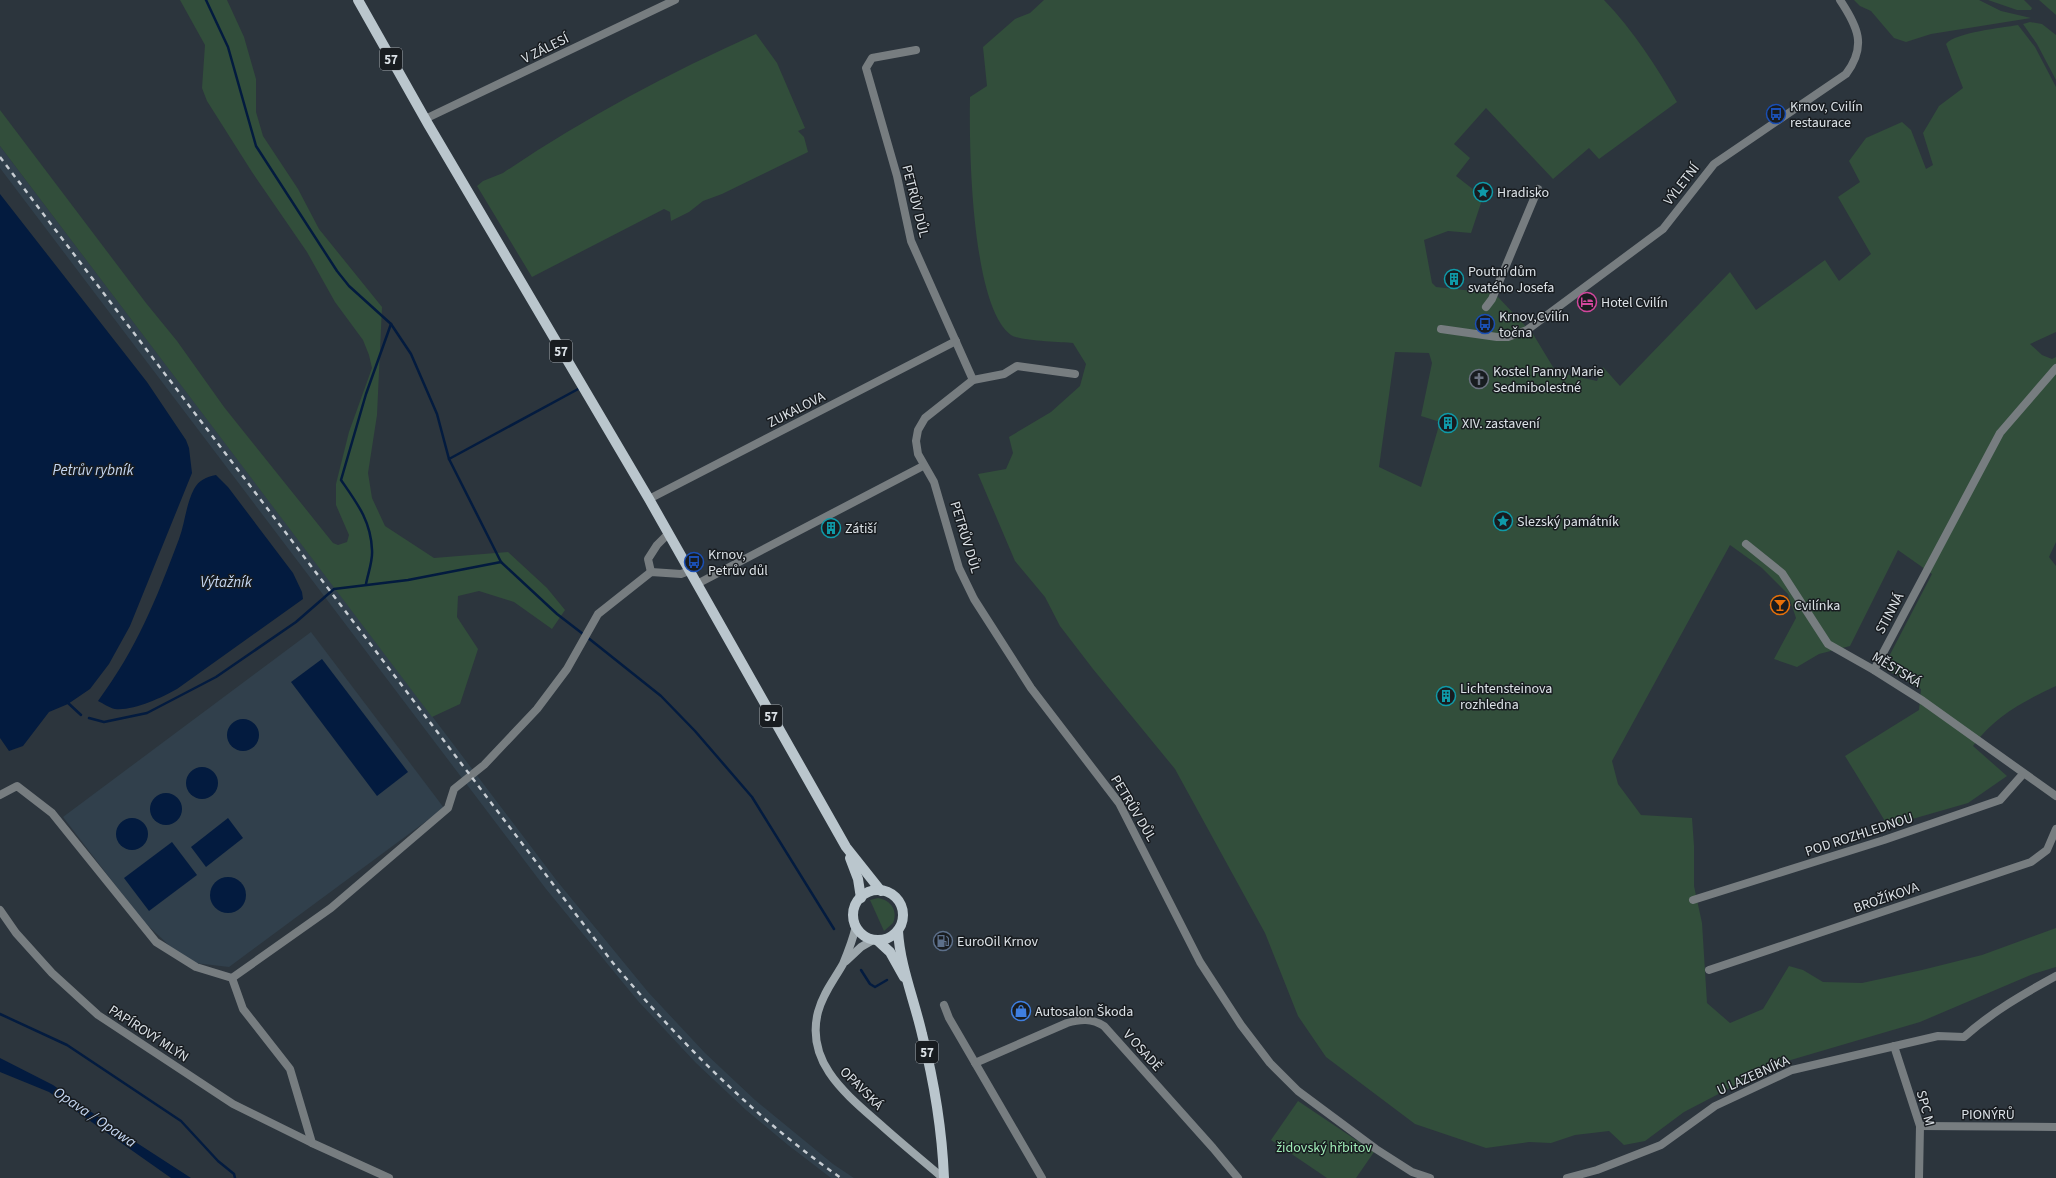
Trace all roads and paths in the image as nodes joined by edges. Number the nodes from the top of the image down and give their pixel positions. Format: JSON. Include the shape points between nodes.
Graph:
{"nodes":[{"id":1,"x":358,"y":0,"type":"edge"},
{"id":2,"x":675,"y":0,"type":"edge"},
{"id":3,"x":1840,"y":0,"type":"edge"},
{"id":4,"x":916,"y":50,"type":"dead end"},
{"id":5,"x":425,"y":119,"type":"junction"},
{"id":6,"x":1538,"y":190,"type":"dead end"},
{"id":7,"x":1486,"y":307,"type":"dead end"},
{"id":8,"x":1441,"y":329,"type":"dead end"},
{"id":9,"x":956,"y":341,"type":"junction"},
{"id":10,"x":2056,"y":368,"type":"edge"},
{"id":11,"x":1075,"y":374,"type":"dead end"},
{"id":12,"x":973,"y":380,"type":"junction"},
{"id":13,"x":923,"y":466,"type":"junction"},
{"id":14,"x":649,"y":500,"type":"junction"},
{"id":15,"x":668,"y":534,"type":"junction"},
{"id":16,"x":1746,"y":544,"type":"dead end"},
{"id":17,"x":689,"y":571,"type":"junction"},
{"id":18,"x":652,"y":572,"type":"junction"},
{"id":19,"x":697,"y":584,"type":"junction"},
{"id":20,"x":1874,"y":670,"type":"junction"},
{"id":21,"x":2023,"y":774,"type":"junction"},
{"id":22,"x":0,"y":795,"type":"edge"},
{"id":23,"x":2056,"y":796,"type":"edge"},
{"id":24,"x":2056,"y":829,"type":"edge"},
{"id":25,"x":846,"y":847,"type":"junction"},
{"id":26,"x":881,"y":891,"type":"junction"},
{"id":27,"x":860,"y":898,"type":"junction"},
{"id":28,"x":1693,"y":900,"type":"dead end"},
{"id":29,"x":0,"y":910,"type":"edge"},
{"id":30,"x":856,"y":926,"type":"junction"},
{"id":31,"x":898,"y":931,"type":"junction"},
{"id":32,"x":875,"y":940,"type":"junction"},
{"id":33,"x":842,"y":964,"type":"junction"},
{"id":34,"x":1709,"y":970,"type":"dead end"},
{"id":35,"x":2056,"y":976,"type":"edge"},
{"id":36,"x":232,"y":978,"type":"junction"},
{"id":37,"x":905,"y":979,"type":"junction"},
{"id":38,"x":944,"y":1005,"type":"dead end"},
{"id":39,"x":1894,"y":1046,"type":"junction"},
{"id":40,"x":975,"y":1063,"type":"junction"},
{"id":41,"x":1920,"y":1126,"type":"junction"},
{"id":42,"x":2056,"y":1127,"type":"edge"},
{"id":43,"x":312,"y":1143,"type":"junction"},
{"id":44,"x":1597,"y":1174,"type":"edge"},
{"id":45,"x":389,"y":1178,"type":"edge"},
{"id":46,"x":943,"y":1178,"type":"edge"},
{"id":47,"x":1042,"y":1178,"type":"edge"},
{"id":48,"x":1238,"y":1178,"type":"edge"},
{"id":49,"x":1430,"y":1178,"type":"edge"},
{"id":50,"x":1567,"y":1178,"type":"edge"},
{"id":51,"x":1919,"y":1178,"type":"edge"}],
"edges":[{"from":1,"to":5,"type":"main road","number":"57"},
{"from":2,"to":5,"type":"street","name":"V ZÁLESÍ"},
{"from":3,"to":8,"type":"street","name":"VÝLETNÍ","via":[[1853,20],[1859,49],[1846,74],[1714,164],[1663,229],[1523,332],[1508,337],[1490,337]]},
{"from":4,"to":9,"type":"street","name":"PETRŮV DŮL","via":[[872,58],[866,68],[897,176],[911,241]]},
{"from":5,"to":14,"type":"main road","number":"57"},
{"from":6,"to":7,"type":"street","via":[[1492,299]]},
{"from":9,"to":12,"type":"street","name":"PETRŮV DŮL"},
{"from":9,"to":14,"type":"street","name":"ZUKALOVA"},
{"from":10,"to":20,"type":"street","name":"STINNÁ","via":[[2000,433]]},
{"from":11,"to":12,"type":"street","via":[[1018,366],[1004,374]]},
{"from":12,"to":13,"type":"street","name":"PETRŮV DŮL","via":[[925,418],[918,430],[916,441]]},
{"from":13,"to":19,"type":"street"},
{"from":13,"to":49,"type":"street","name":"PETRŮV DŮL","via":[[934,482],[959,568],[974,600],[1031,688],[1119,803],[1200,962],[1241,1025],[1270,1063],[1298,1092],[1376,1149],[1412,1172]]},
{"from":14,"to":15,"type":"main road","number":"57"},
{"from":15,"to":17,"type":"main road","number":"57"},
{"from":15,"to":18,"type":"street","via":[[648,559]]},
{"from":16,"to":20,"type":"street","name":"MĚSTSKÁ","via":[[1782,573],[1828,644]]},
{"from":17,"to":18,"type":"street","via":[[681,574]]},
{"from":17,"to":19,"type":"main road","number":"57"},
{"from":18,"to":36,"type":"street","via":[[598,614],[567,669],[541,703],[484,764],[454,789],[448,808],[331,908]]},
{"from":19,"to":25,"type":"main road","number":"57"},
{"from":20,"to":21,"type":"street","name":"MĚSTSKÁ","via":[[1923,701]]},
{"from":21,"to":23,"type":"street","name":"MĚSTSKÁ"},
{"from":21,"to":28,"type":"street","name":"POD ROZHLEDNOU","via":[[2000,800],[1884,840]]},
{"from":22,"to":36,"type":"street","via":[[17,786],[52,813],[156,942],[196,967]]},
{"from":24,"to":34,"type":"street","name":"BROŽÍKOVA","via":[[2047,850],[2031,862]]},
{"from":25,"to":26,"type":"main road","number":"57"},
{"from":25,"to":27,"type":"main road","number":"57","via":[[858,879]]},
{"from":26,"to":27,"type":"main road","via":[[868,893]]},
{"from":26,"to":31,"type":"main road","number":"57","via":[[893,896],[901,906],[903,919]]},
{"from":27,"to":30,"type":"main road","number":"57","via":[[854,909],[853,918]]},
{"from":29,"to":43,"type":"street","name":"PAPÍROVÝ MLÝN","via":[[16,933],[52,973],[98,1015],[233,1104]]},
{"from":30,"to":32,"type":"main road","number":"57","via":[[861,934]]},
{"from":30,"to":33,"type":"main road","name":"OPAVSKÁ"},
{"from":31,"to":32,"type":"main road","via":[[886,939]]},
{"from":31,"to":37,"type":"main road","number":"57"},
{"from":32,"to":33,"type":"main road","via":[[861,947]]},
{"from":32,"to":37,"type":"main road","number":"57","via":[[890,952]]},
{"from":33,"to":46,"type":"main road","name":"OPAVSKÁ","via":[[824,994],[817,1017],[816,1036],[822,1061],[850,1098]]},
{"from":35,"to":39,"type":"street","name":"U LAZEBNÍKA","via":[[1986,1017],[1964,1037],[1938,1036]]},
{"from":36,"to":43,"type":"street","via":[[243,1009],[290,1069]]},
{"from":37,"to":46,"type":"main road","number":"57","via":[[927,1053],[940,1127]]},
{"from":38,"to":40,"type":"street"},
{"from":39,"to":41,"type":"street","name":"SPC M"},
{"from":39,"to":44,"type":"street","name":"U LAZEBNÍKA","via":[[1792,1070],[1715,1106],[1661,1145]]},
{"from":40,"to":47,"type":"street"},
{"from":40,"to":48,"type":"street","name":"V OSADĚ","via":[[1067,1023],[1083,1020],[1098,1022]]},
{"from":41,"to":42,"type":"street","name":"PIONÝRŮ"},
{"from":41,"to":51,"type":"street","name":"SPC M"},
{"from":43,"to":45,"type":"street","name":"PAPÍROVÝ MLÝN"},
{"from":44,"to":50,"type":"street","name":"U LAZEBNÍKA"}]}
